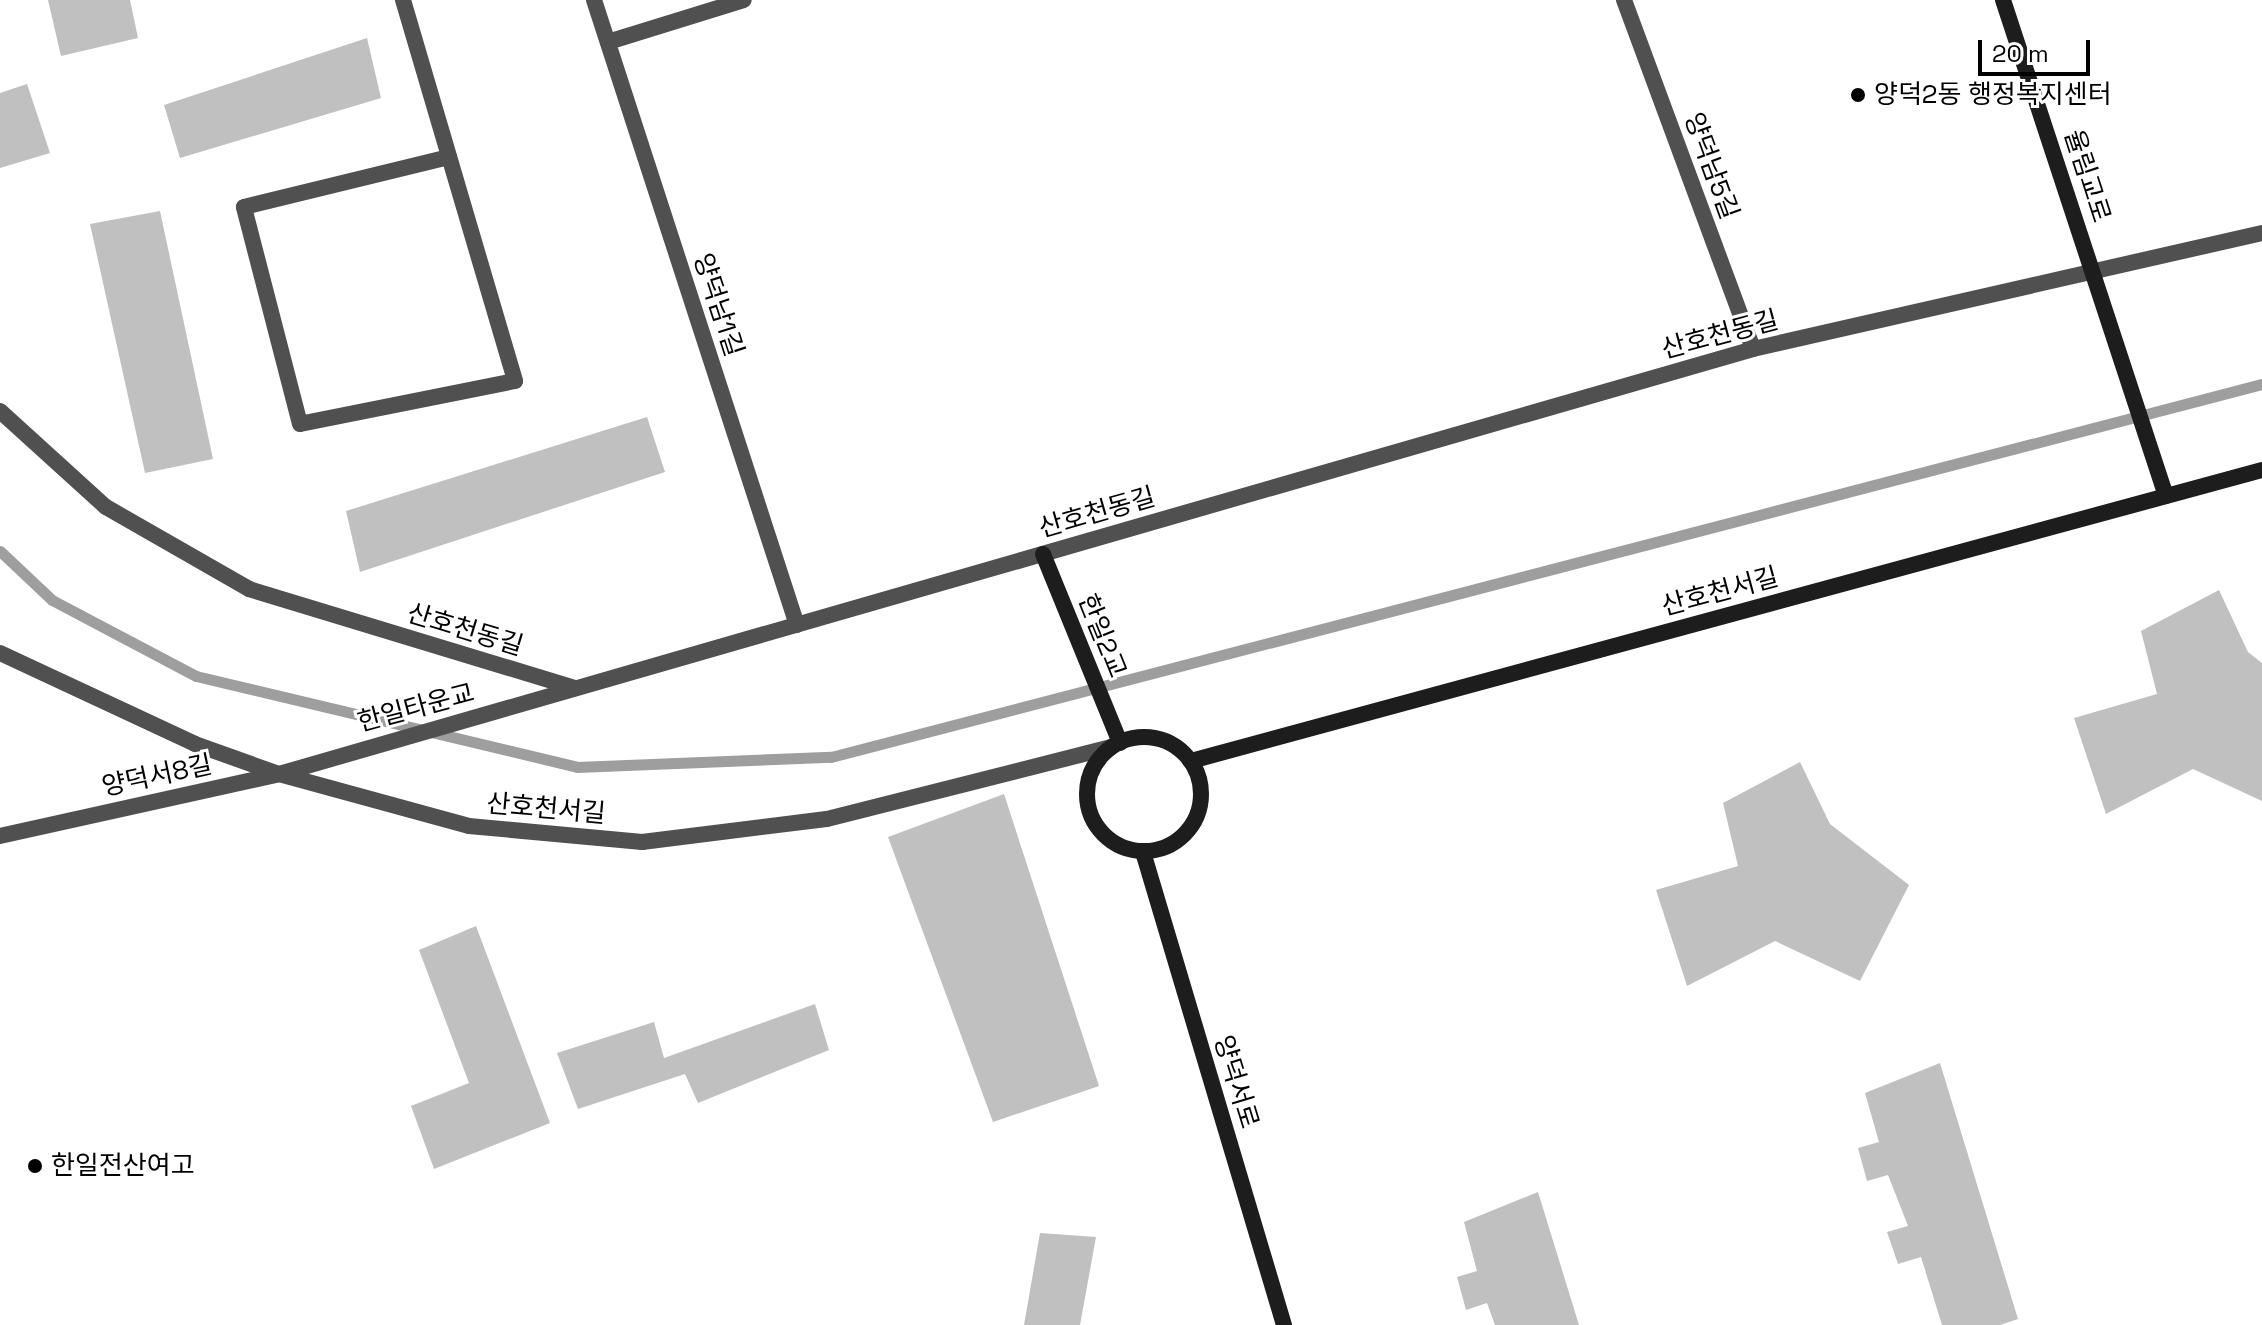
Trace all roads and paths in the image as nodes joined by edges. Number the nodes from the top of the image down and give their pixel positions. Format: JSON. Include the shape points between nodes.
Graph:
{"nodes":[{"id":1,"x":403,"y":0,"type":"edge"},
{"id":2,"x":594,"y":0,"type":"edge"},
{"id":3,"x":744,"y":0,"type":"edge"},
{"id":4,"x":1624,"y":0,"type":"edge"},
{"id":5,"x":2003,"y":0,"type":"edge"},
{"id":6,"x":608,"y":42,"type":"junction"},
{"id":7,"x":449,"y":157,"type":"junction"},
{"id":8,"x":2262,"y":233,"type":"edge"},
{"id":9,"x":2095,"y":275,"type":"junction"},
{"id":10,"x":1753,"y":349,"type":"junction"},
{"id":11,"x":0,"y":411,"type":"edge"},
{"id":12,"x":2262,"y":470,"type":"edge"},
{"id":13,"x":2166,"y":496,"type":"junction"},
{"id":14,"x":1043,"y":554,"type":"junction"},
{"id":15,"x":797,"y":625,"type":"junction"},
{"id":16,"x":0,"y":653,"type":"edge"},
{"id":17,"x":575,"y":688,"type":"junction"},
{"id":18,"x":1115,"y":745,"type":"junction"},
{"id":19,"x":323,"y":757,"type":"joint"},
{"id":20,"x":1191,"y":761,"type":"junction"},
{"id":21,"x":279,"y":774,"type":"junction"},
{"id":22,"x":0,"y":836,"type":"edge"},
{"id":23,"x":1143,"y":852,"type":"junction"},
{"id":24,"x":1284,"y":1325,"type":"edge"}],
"edges":[{"from":1,"to":7,"type":"street"},
{"from":2,"to":6,"type":"street","name":"양덕남1길"},
{"from":3,"to":6,"type":"street"},
{"from":4,"to":10,"type":"street","name":"양덕남5길"},
{"from":5,"to":9,"type":"street","name":"율림교로"},
{"from":6,"to":15,"type":"street","name":"양덕남1길"},
{"from":7,"to":7,"type":"street","via":[[515,381],[300,424],[244,207]]},
{"from":8,"to":9,"type":"street","name":"산호천동길"},
{"from":9,"to":10,"type":"street","name":"산호천동길"},
{"from":9,"to":13,"type":"street","name":"율림교로"},
{"from":10,"to":14,"type":"street","name":"산호천동길"},
{"from":11,"to":17,"type":"street","name":"산호천동길","via":[[106,507],[249,589]]},
{"from":12,"to":13,"type":"street","name":"산호천서길"},
{"from":13,"to":20,"type":"street","name":"산호천서길"},
{"from":14,"to":15,"type":"street","name":"산호천동길"},
{"from":14,"to":18,"type":"street","name":"한일2교"},
{"from":15,"to":17,"type":"street","name":"산호천동길"},
{"from":16,"to":21,"type":"street","name":"산호천서길","via":[[195,744]]},
{"from":17,"to":19,"type":"street","name":"한일타운교"},
{"from":18,"to":20,"type":"street","via":[[1163,740]]},
{"from":18,"to":21,"type":"street","name":"산호천서길","via":[[827,819],[642,842],[469,826]]},
{"from":18,"to":23,"type":"street","via":[[1090,776],[1089,811],[1109,840]]},
{"from":19,"to":21,"type":"street","name":"양덕서8길"},
{"from":20,"to":23,"type":"street","via":[[1201,795],[1194,821],[1177,841]]},
{"from":21,"to":22,"type":"street","name":"양덕서8길"},
{"from":23,"to":24,"type":"street","name":"양덕서로"}]}
